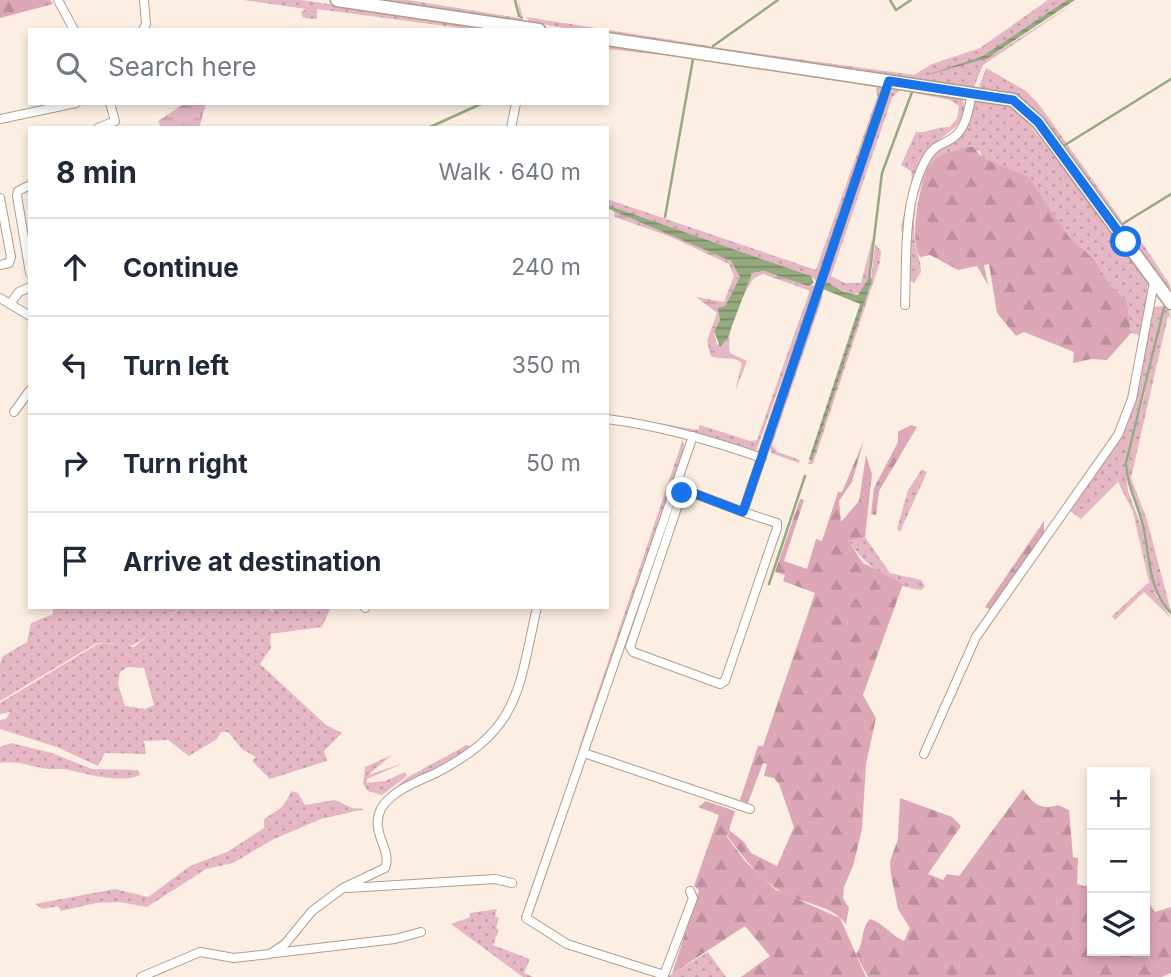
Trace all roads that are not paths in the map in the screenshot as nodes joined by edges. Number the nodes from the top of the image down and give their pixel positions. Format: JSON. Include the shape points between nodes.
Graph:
{"nodes":[{"id":1,"x":58,"y":0,"type":"edge"},
{"id":2,"x":144,"y":0,"type":"edge"},
{"id":3,"x":337,"y":0,"type":"edge"},
{"id":4,"x":73,"y":28,"type":"edge"},
{"id":5,"x":144,"y":28,"type":"edge"},
{"id":6,"x":527,"y":28,"type":"edge"},
{"id":7,"x":609,"y":40,"type":"edge"},
{"id":8,"x":889,"y":81,"type":"junction"},
{"id":9,"x":972,"y":93,"type":"junction"},
{"id":10,"x":66,"y":105,"type":"edge"},
{"id":11,"x":111,"y":105,"type":"edge"},
{"id":12,"x":516,"y":105,"type":"edge"},
{"id":13,"x":0,"y":119,"type":"edge"},
{"id":14,"x":103,"y":126,"type":"edge"},
{"id":15,"x":510,"y":126,"type":"edge"},
{"id":16,"x":28,"y":186,"type":"edge"},
{"id":17,"x":0,"y":198,"type":"edge"},
{"id":18,"x":28,"y":261,"type":"edge"},
{"id":19,"x":0,"y":265,"type":"edge"},
{"id":20,"x":1154,"y":282,"type":"junction"},
{"id":21,"x":28,"y":288,"type":"edge"},
{"id":22,"x":0,"y":298,"type":"edge"},
{"id":23,"x":1171,"y":303,"type":"edge"},
{"id":24,"x":10,"y":304,"type":"junction"},
{"id":25,"x":905,"y":305,"type":"dead end"},
{"id":26,"x":28,"y":315,"type":"edge"},
{"id":27,"x":28,"y":393,"type":"edge"},
{"id":28,"x":14,"y":412,"type":"dead end"},
{"id":29,"x":609,"y":419,"type":"edge"},
{"id":30,"x":693,"y":436,"type":"junction"},
{"id":31,"x":762,"y":457,"type":"junction"},
{"id":32,"x":743,"y":512,"type":"junction"},
{"id":33,"x":537,"y":609,"type":"edge"},
{"id":34,"x":584,"y":753,"type":"junction"},
{"id":35,"x":924,"y":754,"type":"dead end"},
{"id":36,"x":750,"y":809,"type":"dead end"},
{"id":37,"x":512,"y":883,"type":"dead end"},
{"id":38,"x":343,"y":888,"type":"junction"},
{"id":39,"x":690,"y":891,"type":"dead end"},
{"id":40,"x":421,"y":932,"type":"dead end"},
{"id":41,"x":270,"y":954,"type":"junction"},
{"id":42,"x":141,"y":977,"type":"edge"}],
"edges":[{"from":1,"to":4,"type":"street"},
{"from":2,"to":5,"type":"street"},
{"from":3,"to":6,"type":"main road"},
{"from":7,"to":8,"type":"main road"},
{"from":8,"to":9,"type":"main road"},
{"from":8,"to":31,"type":"street"},
{"from":9,"to":20,"type":"main road","via":[[1013,100],[1029,113]]},
{"from":9,"to":25,"type":"street","via":[[957,136],[931,151],[922,168],[905,243]]},
{"from":10,"to":13,"type":"street"},
{"from":11,"to":14,"type":"street","via":[[115,121]]},
{"from":12,"to":15,"type":"street"},
{"from":16,"to":18,"type":"street","via":[[17,196]]},
{"from":17,"to":19,"type":"street","via":[[11,257],[9,263]]},
{"from":20,"to":23,"type":"main road"},
{"from":20,"to":35,"type":"street","via":[[1132,399],[1118,435],[975,637]]},
{"from":21,"to":24,"type":"street"},
{"from":22,"to":24,"type":"street"},
{"from":24,"to":26,"type":"street"},
{"from":27,"to":28,"type":"street"},
{"from":29,"to":30,"type":"street"},
{"from":30,"to":31,"type":"street"},
{"from":30,"to":34,"type":"street"},
{"from":31,"to":32,"type":"street"},
{"from":32,"to":32,"type":"street","via":[[776,523],[777,528],[725,681],[720,684],[633,652],[630,647],[682,493],[685,490]]},
{"from":33,"to":38,"type":"street","via":[[516,694],[504,719],[471,753],[388,799],[376,826],[387,865]]},
{"from":34,"to":36,"type":"street"},
{"from":34,"to":39,"type":"street","via":[[526,918],[567,944],[664,975],[693,898]]},
{"from":37,"to":38,"type":"street","via":[[495,879]]},
{"from":38,"to":41,"type":"street","via":[[312,911],[285,944]]},
{"from":40,"to":41,"type":"street"},
{"from":41,"to":42,"type":"street","via":[[234,958],[200,952]]}]}
